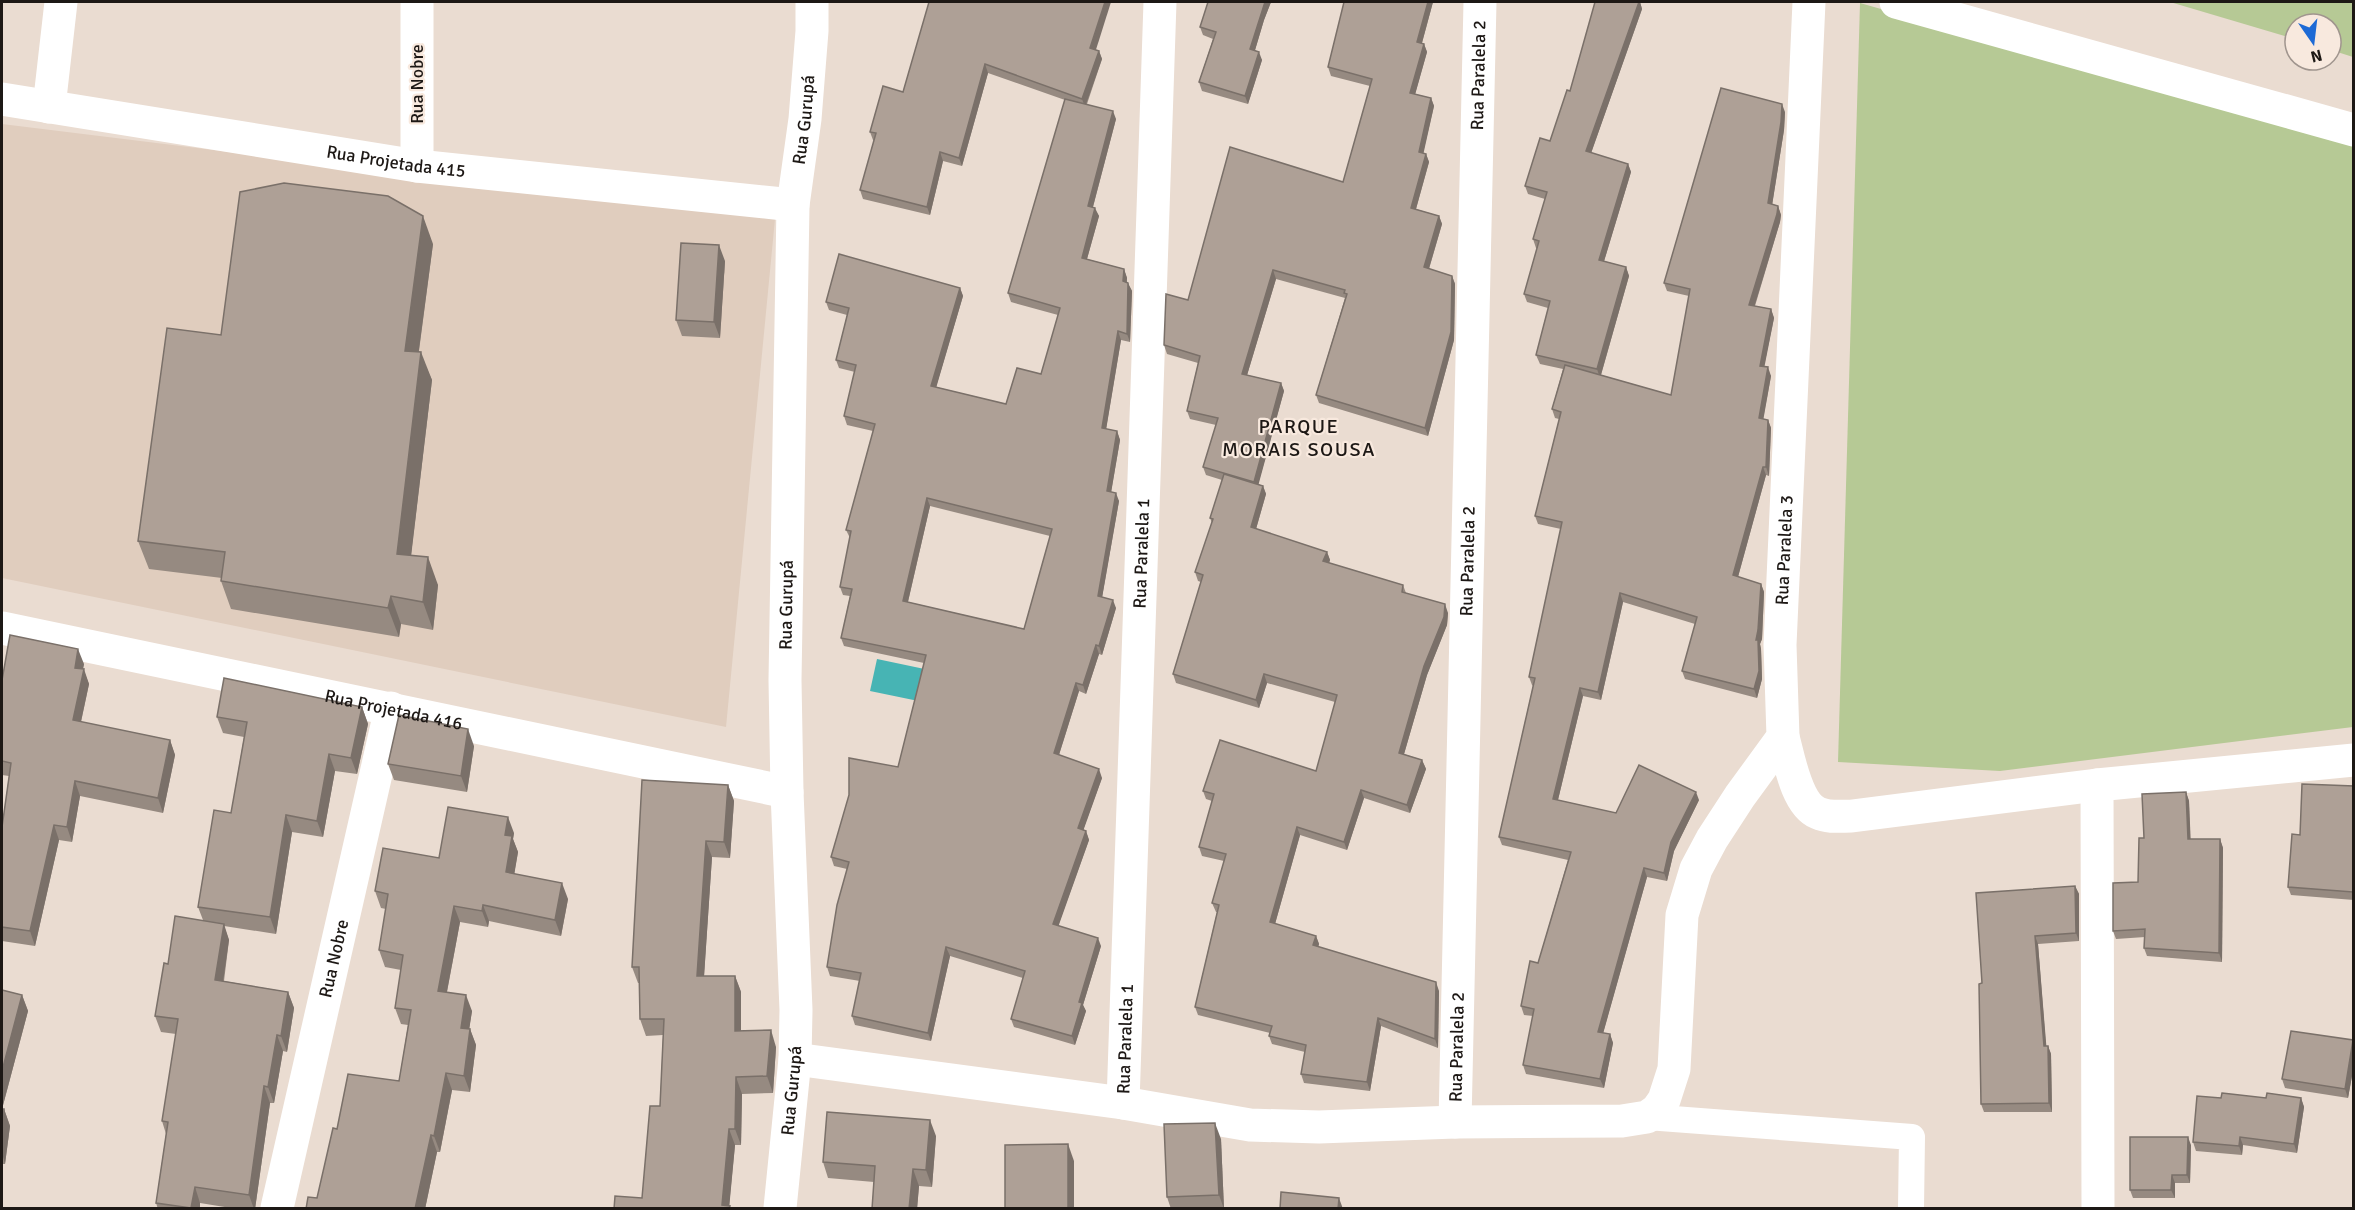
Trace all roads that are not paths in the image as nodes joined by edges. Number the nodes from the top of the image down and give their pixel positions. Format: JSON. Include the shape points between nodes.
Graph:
{"nodes":[{"id":1,"x":61,"y":2,"type":"edge"},
{"id":2,"x":417,"y":2,"type":"edge"},
{"id":3,"x":812,"y":2,"type":"edge"},
{"id":4,"x":1160,"y":2,"type":"edge"},
{"id":5,"x":1480,"y":2,"type":"edge"},
{"id":6,"x":1809,"y":2,"type":"edge"},
{"id":7,"x":1896,"y":2,"type":"edge"},
{"id":8,"x":2,"y":99,"type":"edge"},
{"id":9,"x":49,"y":107,"type":"junction"},
{"id":10,"x":2354,"y":130,"type":"edge"},
{"id":11,"x":417,"y":166,"type":"junction"},
{"id":12,"x":793,"y":205,"type":"junction"},
{"id":13,"x":2,"y":628,"type":"edge"},
{"id":14,"x":391,"y":708,"type":"junction"},
{"id":15,"x":1783,"y":737,"type":"junction"},
{"id":16,"x":2354,"y":760,"type":"edge"},
{"id":17,"x":2097,"y":785,"type":"junction"},
{"id":18,"x":787,"y":792,"type":"junction"},
{"id":19,"x":795,"y":1059,"type":"junction"},
{"id":20,"x":1123,"y":1103,"type":"junction"},
{"id":21,"x":1647,"y":1117,"type":"junction"},
{"id":22,"x":1455,"y":1122,"type":"junction"},
{"id":23,"x":277,"y":1209,"type":"edge"},
{"id":24,"x":780,"y":1209,"type":"edge"},
{"id":25,"x":1911,"y":1209,"type":"edge"},
{"id":26,"x":2098,"y":1209,"type":"edge"}],
"edges":[{"from":1,"to":9,"type":"street"},
{"from":2,"to":11,"type":"street","name":"Rua Nobre"},
{"from":3,"to":12,"type":"street","name":"Rua Gurupá","via":[[805,119]]},
{"from":4,"to":20,"type":"street","name":"Rua Paralela 1"},
{"from":5,"to":22,"type":"street","name":"Rua Paralela 2"},
{"from":6,"to":15,"type":"street","name":"Rua Paralela 3","via":[[1780,645]]},
{"from":7,"to":10,"type":"street"},
{"from":8,"to":9,"type":"street","name":"Rua Projetada 415"},
{"from":9,"to":11,"type":"street","name":"Rua Projetada 415"},
{"from":11,"to":12,"type":"street","name":"Rua Projetada 415"},
{"from":12,"to":18,"type":"street","name":"Rua Gurupá"},
{"from":13,"to":14,"type":"street","name":"Rua Projetada 416"},
{"from":14,"to":18,"type":"street","name":"Rua Projetada 416"},
{"from":14,"to":23,"type":"street","name":"Rua Nobre"},
{"from":15,"to":17,"type":"street","name":"Rua Paralela 3","via":[[1807,806],[1830,816]]},
{"from":15,"to":21,"type":"street","via":[[1712,838],[1696,869],[1682,915],[1674,1070],[1664,1100]]},
{"from":16,"to":17,"type":"street","name":"Rua Paralela 3"},
{"from":17,"to":26,"type":"street"},
{"from":18,"to":19,"type":"street","name":"Rua Gurupá"},
{"from":19,"to":20,"type":"street"},
{"from":19,"to":24,"type":"street","name":"Rua Gurupá"},
{"from":20,"to":22,"type":"street","via":[[1250,1125],[1319,1127]]},
{"from":21,"to":22,"type":"street","via":[[1622,1121]]},
{"from":21,"to":25,"type":"lane","via":[[1911,1137]]}]}
